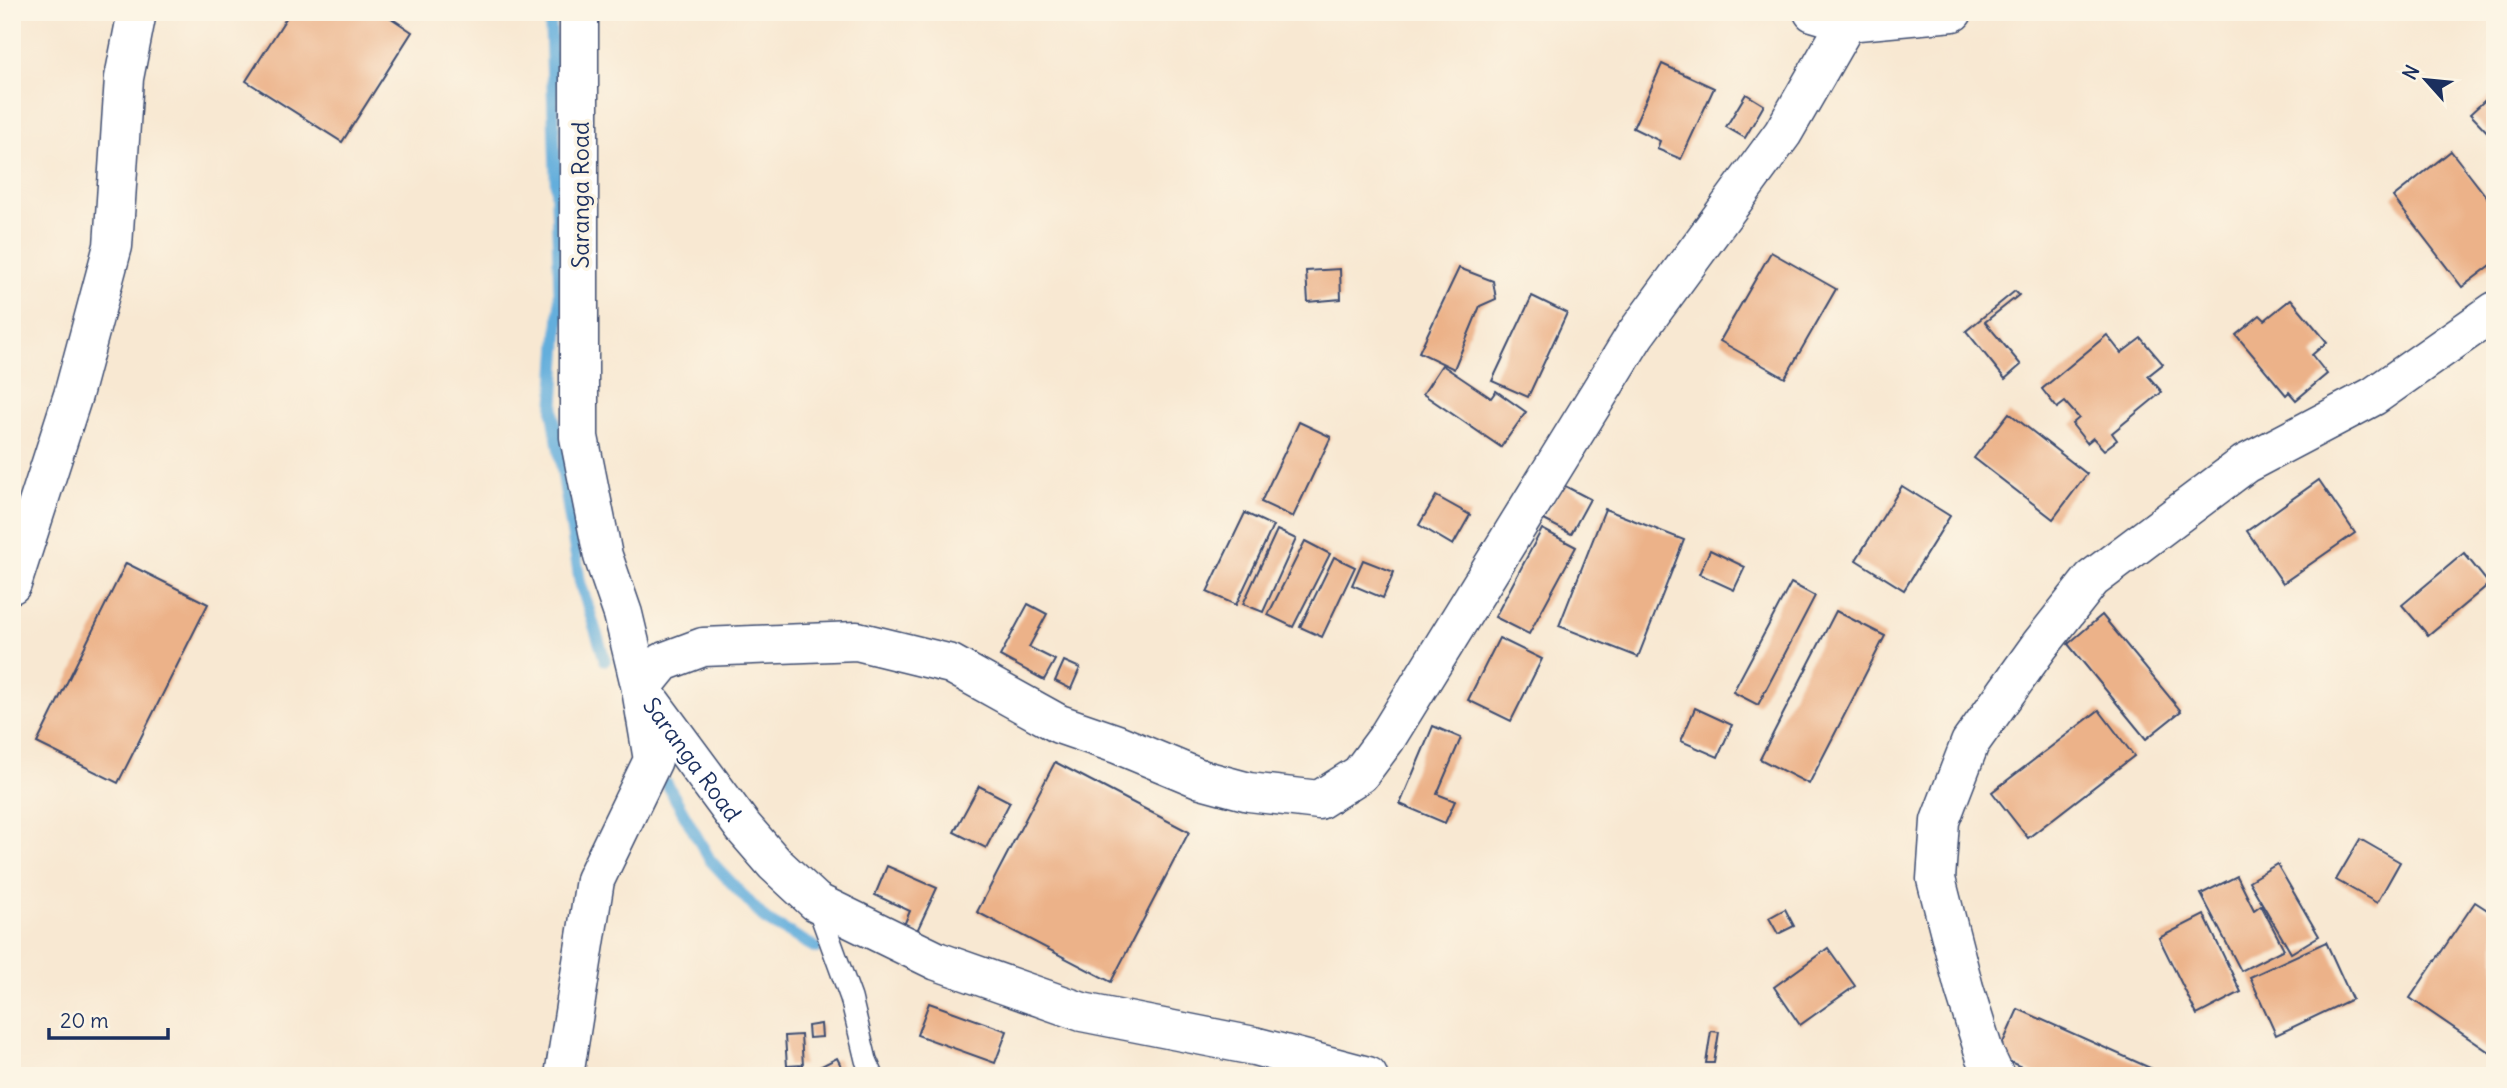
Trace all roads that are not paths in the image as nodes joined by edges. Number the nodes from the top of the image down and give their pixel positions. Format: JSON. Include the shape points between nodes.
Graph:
{"nodes":[{"id":1,"x":137,"y":12,"type":"edge"},
{"id":2,"x":579,"y":12,"type":"edge"},
{"id":3,"x":1953,"y":12,"type":"edge"},
{"id":4,"x":1830,"y":17,"type":"edge"},
{"id":5,"x":2495,"y":311,"type":"edge"},
{"id":6,"x":12,"y":584,"type":"edge"},
{"id":7,"x":642,"y":689,"type":"junction"},
{"id":8,"x":816,"y":902,"type":"junction"},
{"id":9,"x":564,"y":1076,"type":"edge"},
{"id":10,"x":873,"y":1076,"type":"edge"},
{"id":11,"x":1368,"y":1076,"type":"edge"},
{"id":12,"x":1995,"y":1076,"type":"edge"}],
"edges":[{"from":1,"to":6,"type":"street","via":[[124,78],[113,246],[73,395]]},
{"from":2,"to":7,"type":"street","name":"Saranga Road","via":[[579,437],[603,556]]},
{"from":3,"to":4,"type":"street"},
{"from":4,"to":7,"type":"street","via":[[1783,133],[1635,335],[1386,739],[1360,774],[1320,800],[1249,792],[1201,779],[1059,724],[951,664],[857,641],[703,647],[663,662]]},
{"from":5,"to":12,"type":"street","via":[[2375,396],[2245,464],[2092,579],[1970,743],[1940,821],[1936,879],[1964,988]]},
{"from":7,"to":8,"type":"street","name":"Saranga Road","via":[[743,827]]},
{"from":7,"to":9,"type":"street","via":[[653,760],[595,880]]},
{"from":8,"to":10,"type":"lane"},
{"from":8,"to":11,"type":"street","name":"Saranga Road","via":[[937,961],[1082,1012],[1254,1045]]}]}
